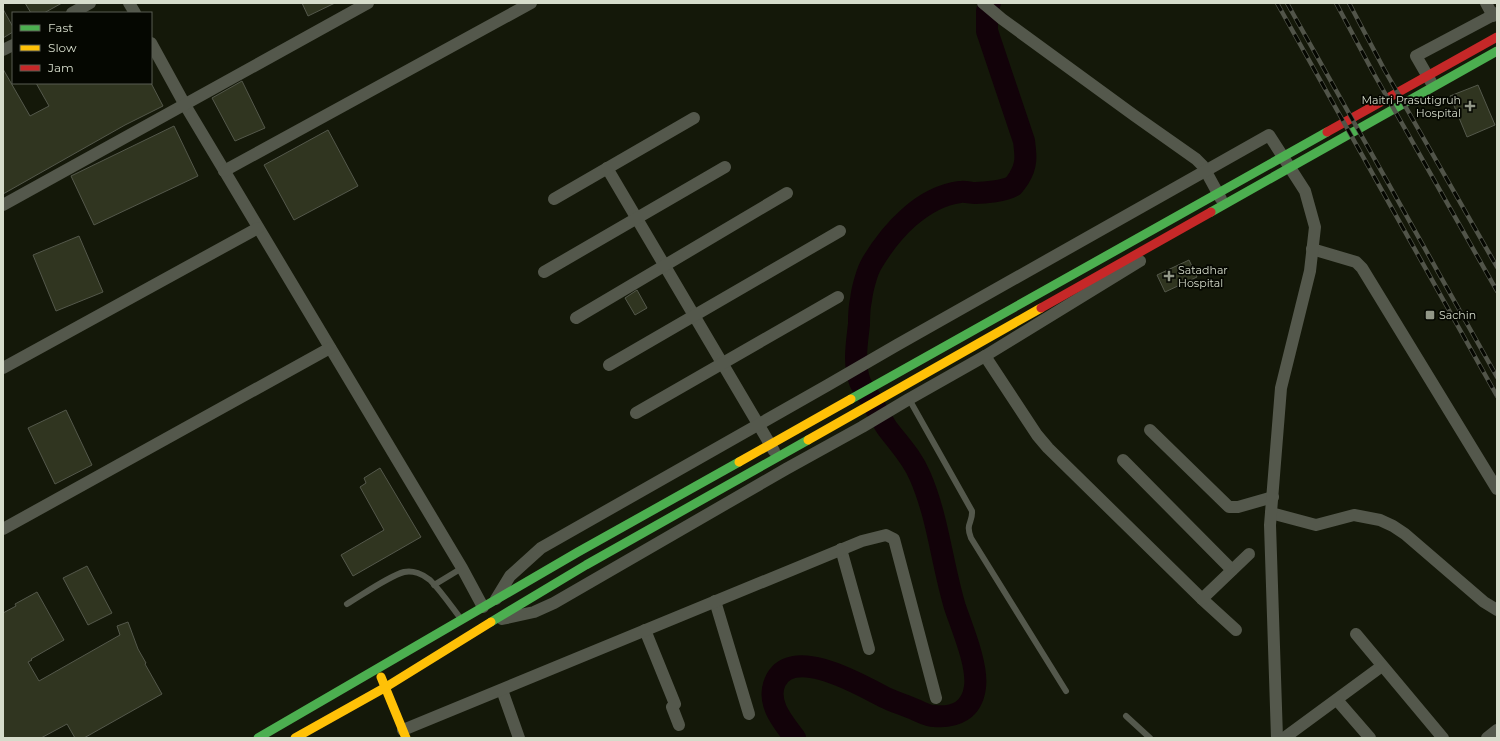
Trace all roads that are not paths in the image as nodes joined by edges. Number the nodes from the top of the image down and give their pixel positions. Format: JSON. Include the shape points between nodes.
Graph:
{"nodes":[{"id":1,"x":90,"y":3,"type":"edge"},
{"id":2,"x":129,"y":3,"type":"edge"},
{"id":3,"x":368,"y":3,"type":"edge"},
{"id":4,"x":531,"y":3,"type":"edge"},
{"id":5,"x":983,"y":3,"type":"edge"},
{"id":6,"x":1486,"y":3,"type":"edge"},
{"id":7,"x":74,"y":12,"type":"edge"},
{"id":8,"x":134,"y":12,"type":"edge"},
{"id":9,"x":1495,"y":14,"type":"edge"},
{"id":10,"x":1497,"y":37,"type":"edge"},
{"id":11,"x":152,"y":45,"type":"edge"},
{"id":12,"x":12,"y":46,"type":"edge"},
{"id":13,"x":3,"y":50,"type":"edge"},
{"id":14,"x":1497,"y":51,"type":"edge"},
{"id":15,"x":1497,"y":57,"type":"edge"},
{"id":16,"x":185,"y":105,"type":"junction"},
{"id":17,"x":694,"y":118,"type":"dead end"},
{"id":18,"x":725,"y":167,"type":"dead end"},
{"id":19,"x":607,"y":168,"type":"junction"},
{"id":20,"x":224,"y":171,"type":"junction"},
{"id":21,"x":1206,"y":171,"type":"junction"},
{"id":22,"x":1293,"y":172,"type":"junction"},
{"id":23,"x":787,"y":193,"type":"dead end"},
{"id":24,"x":554,"y":198,"type":"dead end"},
{"id":25,"x":3,"y":205,"type":"edge"},
{"id":26,"x":1226,"y":209,"type":"junction"},
{"id":27,"x":636,"y":218,"type":"junction"},
{"id":28,"x":258,"y":228,"type":"junction"},
{"id":29,"x":840,"y":231,"type":"dead end"},
{"id":30,"x":1312,"y":249,"type":"junction"},
{"id":31,"x":665,"y":266,"type":"junction"},
{"id":32,"x":544,"y":272,"type":"dead end"},
{"id":33,"x":838,"y":297,"type":"dead end"},
{"id":34,"x":694,"y":315,"type":"junction"},
{"id":35,"x":576,"y":318,"type":"dead end"},
{"id":36,"x":330,"y":348,"type":"junction"},
{"id":37,"x":985,"y":356,"type":"junction"},
{"id":38,"x":722,"y":363,"type":"junction"},
{"id":39,"x":609,"y":365,"type":"dead end"},
{"id":40,"x":3,"y":368,"type":"edge"},
{"id":41,"x":907,"y":400,"type":"junction"},
{"id":42,"x":636,"y":413,"type":"dead end"},
{"id":43,"x":758,"y":425,"type":"junction"},
{"id":44,"x":1150,"y":430,"type":"dead end"},
{"id":45,"x":1123,"y":460,"type":"dead end"},
{"id":46,"x":786,"y":469,"type":"junction"},
{"id":47,"x":1497,"y":489,"type":"edge"},
{"id":48,"x":1273,"y":497,"type":"junction"},
{"id":49,"x":1271,"y":513,"type":"junction"},
{"id":50,"x":3,"y":530,"type":"edge"},
{"id":51,"x":841,"y":549,"type":"junction"},
{"id":52,"x":1249,"y":554,"type":"dead end"},
{"id":53,"x":462,"y":568,"type":"junction"},
{"id":54,"x":1232,"y":570,"type":"junction"},
{"id":55,"x":434,"y":586,"type":"junction"},
{"id":56,"x":1202,"y":599,"type":"junction"},
{"id":57,"x":496,"y":600,"type":"junction"},
{"id":58,"x":715,"y":602,"type":"junction"},
{"id":59,"x":347,"y":604,"type":"dead end"},
{"id":60,"x":483,"y":607,"type":"junction"},
{"id":61,"x":1497,"y":610,"type":"edge"},
{"id":62,"x":461,"y":619,"type":"junction"},
{"id":63,"x":493,"y":621,"type":"junction"},
{"id":64,"x":645,"y":630,"type":"junction"},
{"id":65,"x":1236,"y":630,"type":"dead end"},
{"id":66,"x":1356,"y":634,"type":"dead end"},
{"id":67,"x":869,"y":649,"type":"dead end"},
{"id":68,"x":1382,"y":666,"type":"junction"},
{"id":69,"x":377,"y":668,"type":"junction"},
{"id":70,"x":386,"y":687,"type":"junction"},
{"id":71,"x":502,"y":690,"type":"junction"},
{"id":72,"x":1066,"y":691,"type":"dead end"},
{"id":73,"x":936,"y":698,"type":"dead end"},
{"id":74,"x":1337,"y":700,"type":"junction"},
{"id":75,"x":749,"y":714,"type":"dead end"},
{"id":76,"x":1126,"y":716,"type":"dead end"},
{"id":77,"x":679,"y":725,"type":"dead end"},
{"id":78,"x":1497,"y":730,"type":"edge"},
{"id":79,"x":405,"y":734,"type":"edge"},
{"id":80,"x":258,"y":738,"type":"edge"},
{"id":81,"x":295,"y":738,"type":"edge"},
{"id":82,"x":519,"y":738,"type":"edge"},
{"id":83,"x":1150,"y":738,"type":"edge"},
{"id":84,"x":1277,"y":738,"type":"edge"},
{"id":85,"x":1284,"y":738,"type":"edge"},
{"id":86,"x":1370,"y":738,"type":"edge"},
{"id":87,"x":1443,"y":738,"type":"edge"},
{"id":88,"x":1487,"y":738,"type":"edge"}],
"edges":[{"from":1,"to":7,"type":"street"},
{"from":2,"to":8,"type":"street"},
{"from":3,"to":16,"type":"street"},
{"from":4,"to":20,"type":"street"},
{"from":5,"to":21,"type":"street","via":[[1196,159]]},
{"from":6,"to":9,"type":"street"},
{"from":9,"to":15,"type":"street","via":[[1416,56],[1435,88]]},
{"from":10,"to":57,"type":"main road"},
{"from":11,"to":16,"type":"street"},
{"from":12,"to":13,"type":"street"},
{"from":14,"to":63,"type":"main road","via":[[586,565]]},
{"from":16,"to":20,"type":"street"},
{"from":16,"to":25,"type":"street"},
{"from":17,"to":19,"type":"street"},
{"from":18,"to":27,"type":"street"},
{"from":19,"to":24,"type":"street"},
{"from":19,"to":27,"type":"street"},
{"from":20,"to":28,"type":"street"},
{"from":21,"to":22,"type":"street","via":[[1270,135]]},
{"from":21,"to":26,"type":"street"},
{"from":21,"to":43,"type":"street"},
{"from":22,"to":26,"type":"street"},
{"from":22,"to":30,"type":"street","via":[[1305,191],[1315,227]]},
{"from":23,"to":31,"type":"street"},
{"from":26,"to":37,"type":"street"},
{"from":27,"to":31,"type":"street"},
{"from":27,"to":32,"type":"street"},
{"from":28,"to":36,"type":"street"},
{"from":28,"to":40,"type":"street"},
{"from":29,"to":34,"type":"street"},
{"from":30,"to":47,"type":"street","via":[[1356,262],[1362,268]]},
{"from":30,"to":48,"type":"street","via":[[1310,271],[1281,388]]},
{"from":31,"to":34,"type":"street"},
{"from":31,"to":35,"type":"street"},
{"from":33,"to":38,"type":"street"},
{"from":34,"to":38,"type":"street"},
{"from":34,"to":39,"type":"street"},
{"from":36,"to":50,"type":"street"},
{"from":36,"to":53,"type":"street"},
{"from":37,"to":41,"type":"street"},
{"from":37,"to":56,"type":"street","via":[[1037,436]]},
{"from":38,"to":42,"type":"street"},
{"from":38,"to":43,"type":"street"},
{"from":41,"to":46,"type":"street"},
{"from":41,"to":72,"type":"lane","via":[[972,511],[968,525],[971,538]]},
{"from":43,"to":46,"type":"street"},
{"from":43,"to":57,"type":"street","via":[[541,548],[510,576]]},
{"from":44,"to":48,"type":"street","via":[[1229,507]]},
{"from":45,"to":54,"type":"street"},
{"from":46,"to":63,"type":"street","via":[[554,603],[534,612]]},
{"from":48,"to":49,"type":"street"},
{"from":49,"to":61,"type":"street","via":[[1316,525],[1354,515],[1380,520],[1405,534],[1484,602]]},
{"from":49,"to":84,"type":"street"},
{"from":51,"to":58,"type":"street"},
{"from":51,"to":67,"type":"street"},
{"from":51,"to":73,"type":"street","via":[[886,535],[894,539]]},
{"from":52,"to":54,"type":"street"},
{"from":53,"to":55,"type":"lane"},
{"from":53,"to":60,"type":"street"},
{"from":54,"to":56,"type":"street"},
{"from":55,"to":59,"type":"lane","via":[[419,573],[404,572]]},
{"from":55,"to":62,"type":"lane"},
{"from":56,"to":65,"type":"street"},
{"from":57,"to":60,"type":"main road"},
{"from":58,"to":64,"type":"street"},
{"from":58,"to":75,"type":"street"},
{"from":60,"to":62,"type":"main road"},
{"from":62,"to":69,"type":"main road"},
{"from":63,"to":70,"type":"main road"},
{"from":64,"to":71,"type":"street"},
{"from":64,"to":77,"type":"street","via":[[675,704],[672,707]]},
{"from":66,"to":68,"type":"street"},
{"from":68,"to":74,"type":"street"},
{"from":68,"to":87,"type":"street"},
{"from":69,"to":70,"type":"main road"},
{"from":69,"to":80,"type":"main road"},
{"from":70,"to":79,"type":"main road"},
{"from":70,"to":81,"type":"main road"},
{"from":71,"to":79,"type":"street"},
{"from":71,"to":82,"type":"street"},
{"from":74,"to":85,"type":"street"},
{"from":74,"to":86,"type":"street"},
{"from":76,"to":83,"type":"lane"},
{"from":78,"to":88,"type":"street"}]}
